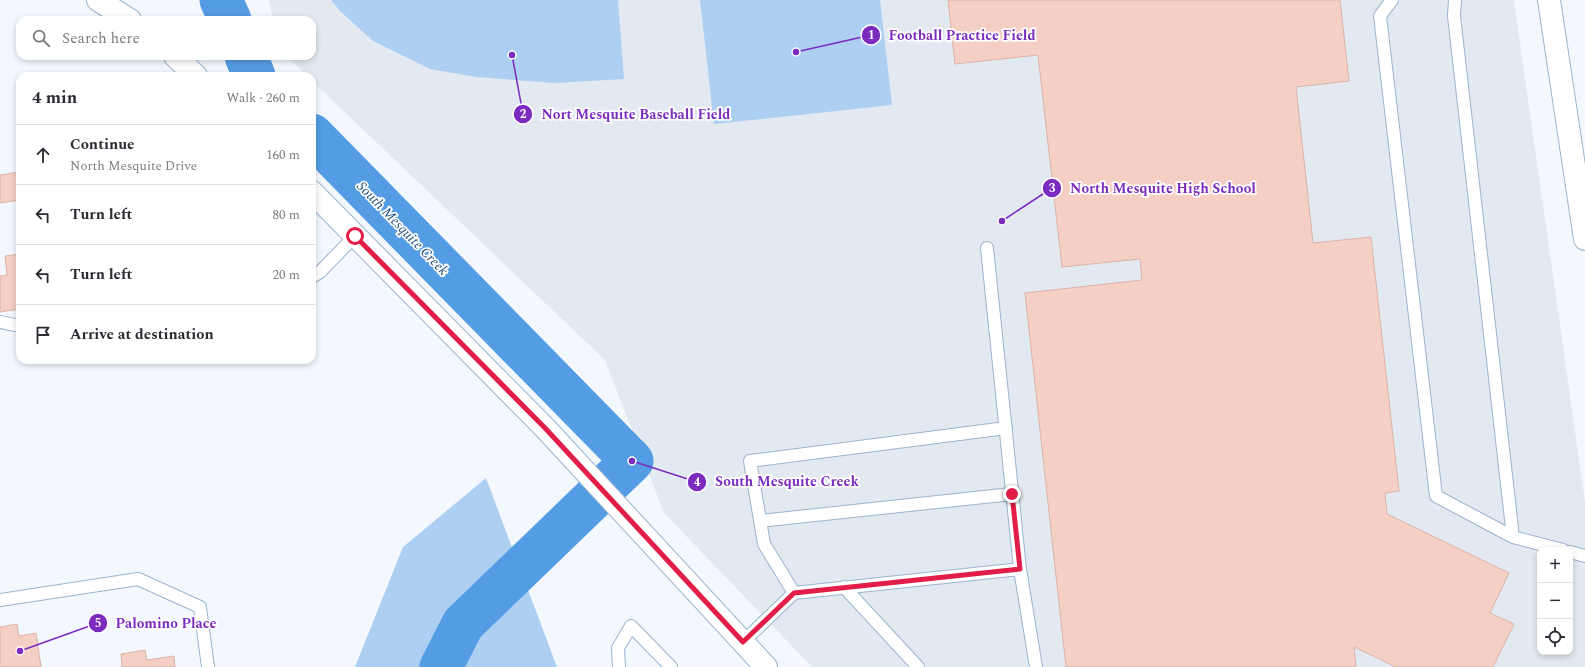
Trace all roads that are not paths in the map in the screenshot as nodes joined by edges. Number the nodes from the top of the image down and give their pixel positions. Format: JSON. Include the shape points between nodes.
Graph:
{"nodes":[{"id":1,"x":98,"y":0,"type":"edge"},
{"id":2,"x":1392,"y":0,"type":"edge"},
{"id":3,"x":1455,"y":0,"type":"edge"},
{"id":4,"x":1549,"y":0,"type":"edge"},
{"id":5,"x":124,"y":16,"type":"edge"},
{"id":6,"x":179,"y":60,"type":"edge"},
{"id":7,"x":190,"y":72,"type":"edge"},
{"id":8,"x":316,"y":196,"type":"edge"},
{"id":9,"x":355,"y":236,"type":"junction"},
{"id":10,"x":1585,"y":239,"type":"edge"},
{"id":11,"x":987,"y":248,"type":"dead end"},
{"id":12,"x":316,"y":274,"type":"edge"},
{"id":13,"x":0,"y":322,"type":"edge"},
{"id":14,"x":16,"y":325,"type":"edge"},
{"id":15,"x":1006,"y":428,"type":"junction"},
{"id":16,"x":1012,"y":494,"type":"junction"},
{"id":17,"x":760,"y":521,"type":"junction"},
{"id":18,"x":1513,"y":537,"type":"junction"},
{"id":19,"x":1551,"y":547,"type":"edge"},
{"id":20,"x":1573,"y":553,"type":"edge"},
{"id":21,"x":1585,"y":556,"type":"edge"},
{"id":22,"x":1020,"y":569,"type":"junction"},
{"id":23,"x":844,"y":587,"type":"junction"},
{"id":24,"x":794,"y":593,"type":"junction"},
{"id":25,"x":0,"y":600,"type":"edge"},
{"id":26,"x":743,"y":642,"type":"junction"},
{"id":27,"x":208,"y":667,"type":"edge"},
{"id":28,"x":619,"y":667,"type":"edge"},
{"id":29,"x":671,"y":667,"type":"edge"},
{"id":30,"x":766,"y":667,"type":"edge"},
{"id":31,"x":918,"y":667,"type":"edge"},
{"id":32,"x":1036,"y":667,"type":"edge"}],
"edges":[{"from":1,"to":5,"type":"street"},
{"from":2,"to":18,"type":"lane","via":[[1380,16],[1436,496]]},
{"from":3,"to":18,"type":"lane","via":[[1454,16]]},
{"from":4,"to":10,"type":"street"},
{"from":6,"to":7,"type":"street"},
{"from":8,"to":9,"type":"street"},
{"from":9,"to":12,"type":"lane"},
{"from":9,"to":26,"type":"street","via":[[545,428]]},
{"from":11,"to":15,"type":"lane"},
{"from":13,"to":14,"type":"lane"},
{"from":15,"to":16,"type":"lane"},
{"from":15,"to":17,"type":"lane","via":[[750,461]]},
{"from":16,"to":17,"type":"lane"},
{"from":16,"to":22,"type":"lane"},
{"from":17,"to":24,"type":"lane","via":[[764,544]]},
{"from":18,"to":19,"type":"lane"},
{"from":20,"to":21,"type":"lane"},
{"from":22,"to":23,"type":"lane"},
{"from":22,"to":32,"type":"lane"},
{"from":23,"to":24,"type":"lane"},
{"from":23,"to":31,"type":"lane"},
{"from":24,"to":26,"type":"lane"},
{"from":25,"to":27,"type":"lane","via":[[138,579],[200,607]]},
{"from":26,"to":30,"type":"street"},
{"from":28,"to":29,"type":"lane","via":[[618,648],[631,626]]}]}
